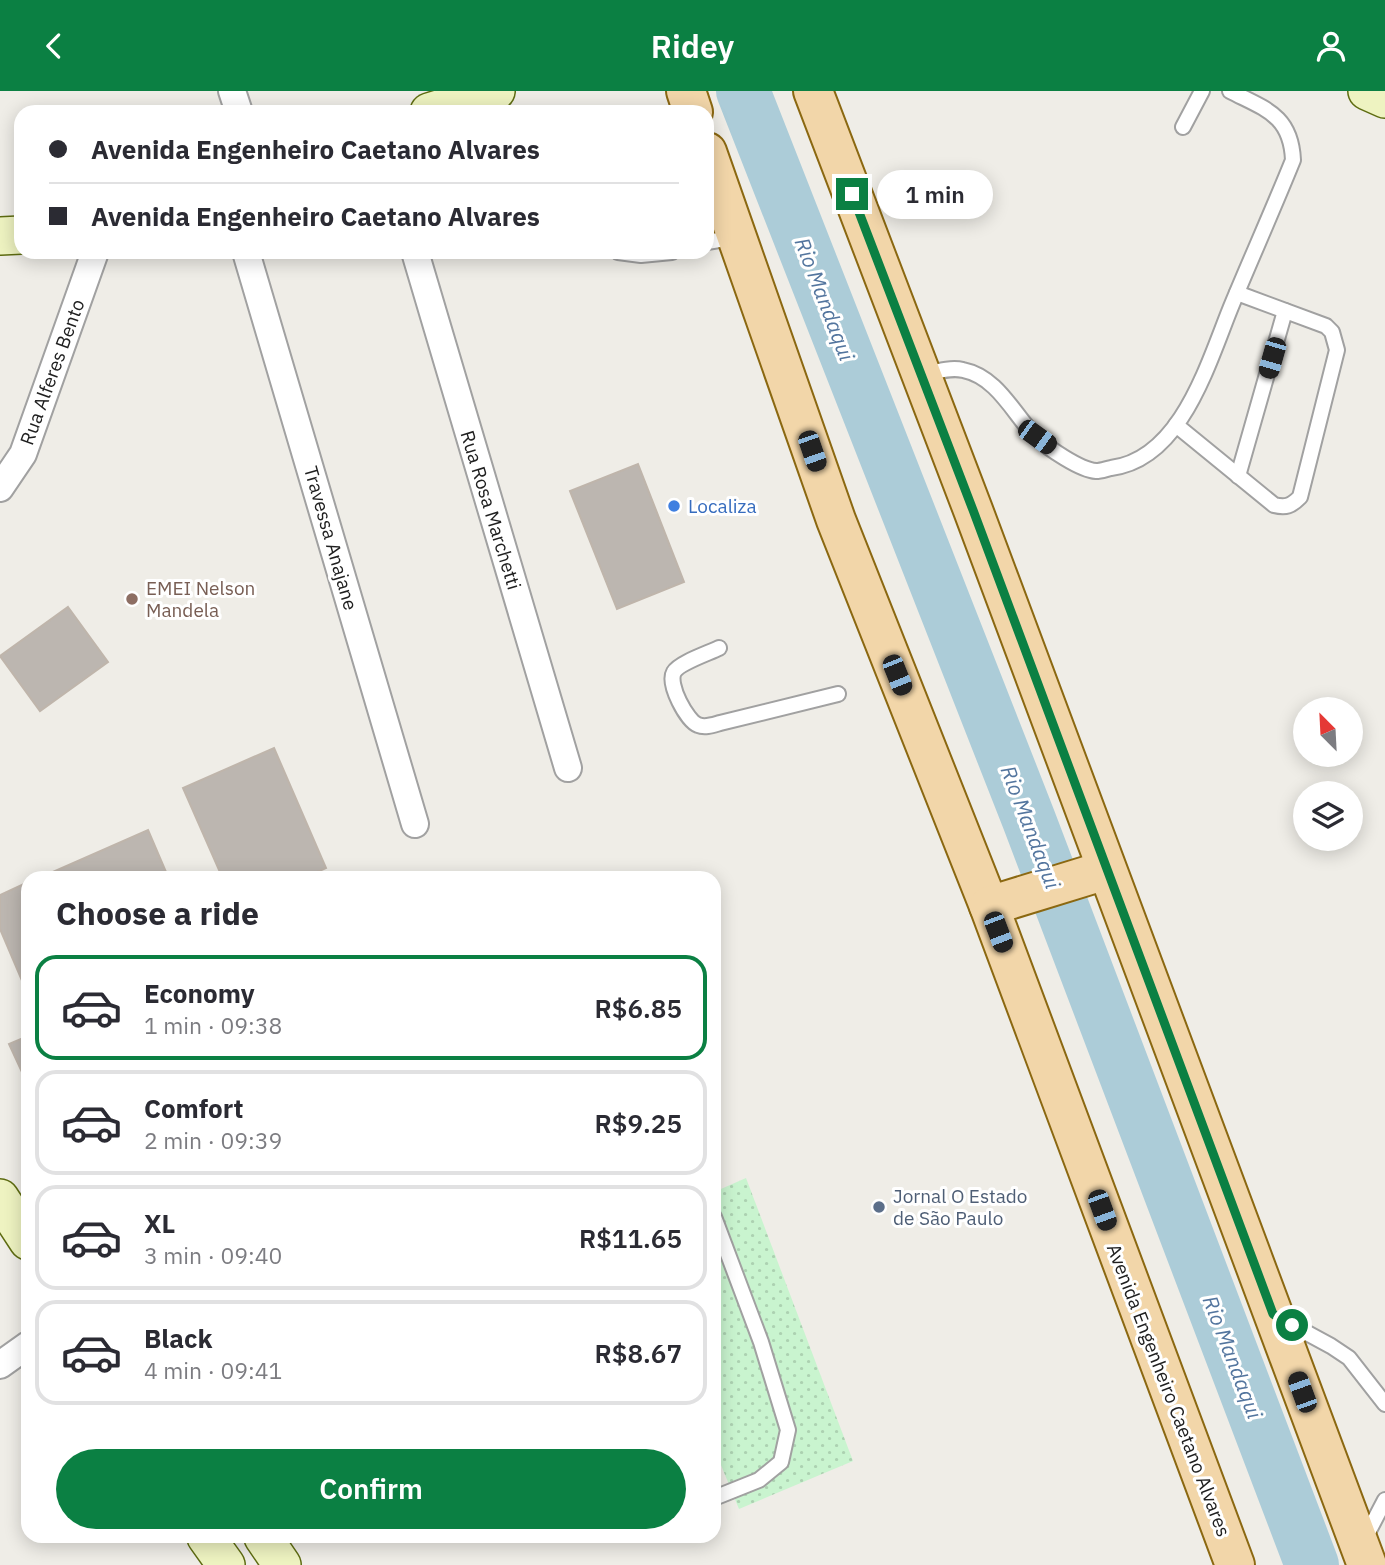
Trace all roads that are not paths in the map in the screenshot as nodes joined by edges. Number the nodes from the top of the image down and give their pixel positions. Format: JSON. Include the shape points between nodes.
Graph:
{"nodes":[{"id":1,"x":496,"y":91,"type":"edge"},
{"id":2,"x":813,"y":91,"type":"edge"},
{"id":3,"x":1202,"y":91,"type":"edge"},
{"id":4,"x":1230,"y":91,"type":"edge"},
{"id":5,"x":1367,"y":91,"type":"edge"},
{"id":6,"x":1385,"y":99,"type":"edge"},
{"id":7,"x":451,"y":105,"type":"edge"},
{"id":8,"x":1183,"y":127,"type":"dead end"},
{"id":9,"x":714,"y":193,"type":"edge"},
{"id":10,"x":722,"y":240,"type":"edge"},
{"id":11,"x":93,"y":259,"type":"edge"},
{"id":12,"x":248,"y":259,"type":"edge"},
{"id":13,"x":417,"y":259,"type":"edge"},
{"id":14,"x":1237,"y":293,"type":"junction"},
{"id":15,"x":1285,"y":311,"type":"junction"},
{"id":16,"x":920,"y":375,"type":"junction"},
{"id":17,"x":1176,"y":425,"type":"junction"},
{"id":18,"x":1238,"y":476,"type":"junction"},
{"id":19,"x":0,"y":488,"type":"edge"},
{"id":20,"x":719,"y":648,"type":"dead end"},
{"id":21,"x":838,"y":694,"type":"dead end"},
{"id":22,"x":568,"y":768,"type":"dead end"},
{"id":23,"x":415,"y":824,"type":"dead end"},
{"id":24,"x":1106,"y":870,"type":"junction"},
{"id":25,"x":989,"y":906,"type":"junction"},
{"id":26,"x":0,"y":1198,"type":"edge"},
{"id":27,"x":21,"y":1230,"type":"edge"},
{"id":28,"x":721,"y":1236,"type":"edge"},
{"id":29,"x":1273,"y":1314,"type":"junction"},
{"id":30,"x":21,"y":1350,"type":"edge"},
{"id":31,"x":0,"y":1366,"type":"edge"},
{"id":32,"x":1385,"y":1404,"type":"edge"},
{"id":33,"x":721,"y":1495,"type":"edge"},
{"id":34,"x":1385,"y":1500,"type":"edge"},
{"id":35,"x":210,"y":1543,"type":"edge"},
{"id":36,"x":267,"y":1543,"type":"edge"},
{"id":37,"x":1363,"y":1556,"type":"edge"},
{"id":38,"x":226,"y":1565,"type":"edge"},
{"id":39,"x":282,"y":1565,"type":"edge"},
{"id":40,"x":1235,"y":1565,"type":"edge"}],
"edges":[{"from":1,"to":7,"type":"main road"},
{"from":2,"to":16,"type":"main road"},
{"from":3,"to":8,"type":"lane"},
{"from":4,"to":14,"type":"lane","via":[[1283,124],[1292,140],[1293,160]]},
{"from":5,"to":6,"type":"main road"},
{"from":9,"to":10,"type":"main road","name":"Avenida Engenheiro Caetano Alvares"},
{"from":10,"to":25,"type":"main road","name":"Avenida Engenheiro Caetano Alvares"},
{"from":11,"to":19,"type":"street","name":"Rua Alferes Bento","via":[[23,454]]},
{"from":12,"to":23,"type":"street","name":"Travessa Anajane"},
{"from":13,"to":22,"type":"street","name":"Rua Rosa Marchetti"},
{"from":14,"to":15,"type":"lane"},
{"from":14,"to":17,"type":"lane"},
{"from":15,"to":18,"type":"lane"},
{"from":15,"to":18,"type":"lane","via":[[1326,326],[1337,350],[1300,497],[1293,505],[1274,505]]},
{"from":16,"to":17,"type":"lane","via":[[964,370],[984,379],[1037,437],[1093,471],[1129,466],[1162,443]]},
{"from":16,"to":24,"type":"main road"},
{"from":17,"to":18,"type":"lane"},
{"from":20,"to":21,"type":"lane","via":[[674,672],[674,690],[696,725]]},
{"from":24,"to":25,"type":"main road"},
{"from":24,"to":29,"type":"main road"},
{"from":25,"to":40,"type":"main road","name":"Avenida Engenheiro Caetano Alvares"},
{"from":26,"to":27,"type":"main road"},
{"from":28,"to":33,"type":"lane","via":[[788,1430],[781,1462],[758,1480]]},
{"from":29,"to":32,"type":"lane","via":[[1349,1358]]},
{"from":29,"to":37,"type":"main road"},
{"from":30,"to":31,"type":"street"},
{"from":34,"to":37,"type":"lane"},
{"from":35,"to":38,"type":"main road"},
{"from":36,"to":39,"type":"main road"}]}
